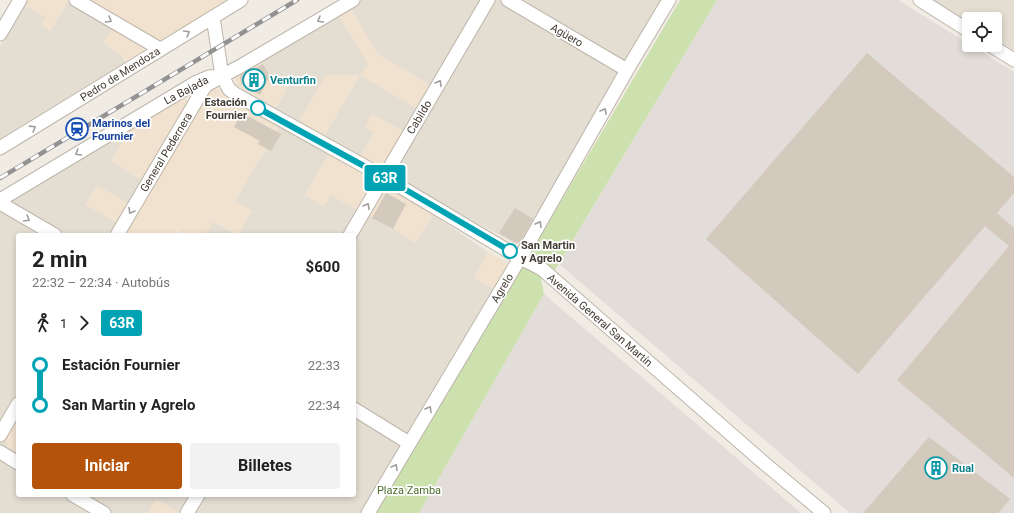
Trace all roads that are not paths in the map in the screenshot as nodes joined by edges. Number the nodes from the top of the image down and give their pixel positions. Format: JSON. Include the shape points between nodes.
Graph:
{"nodes":[{"id":1,"x":20,"y":0,"type":"edge"},
{"id":2,"x":76,"y":0,"type":"edge"},
{"id":3,"x":241,"y":0,"type":"edge"},
{"id":4,"x":353,"y":0,"type":"edge"},
{"id":5,"x":488,"y":0,"type":"edge"},
{"id":6,"x":508,"y":0,"type":"edge"},
{"id":7,"x":669,"y":0,"type":"edge"},
{"id":8,"x":920,"y":0,"type":"edge"},
{"id":9,"x":213,"y":17,"type":"junction"},
{"id":10,"x":962,"y":27,"type":"edge"},
{"id":11,"x":0,"y":34,"type":"edge"},
{"id":12,"x":160,"y":49,"type":"junction"},
{"id":13,"x":1001,"y":52,"type":"edge"},
{"id":14,"x":1014,"y":60,"type":"edge"},
{"id":15,"x":627,"y":70,"type":"junction"},
{"id":16,"x":222,"y":76,"type":"junction"},
{"id":17,"x":0,"y":148,"type":"edge"},
{"id":18,"x":384,"y":177,"type":"junction"},
{"id":19,"x":0,"y":201,"type":"edge"},
{"id":20,"x":52,"y":233,"type":"edge"},
{"id":21,"x":118,"y":233,"type":"edge"},
{"id":22,"x":351,"y":233,"type":"edge"},
{"id":23,"x":520,"y":258,"type":"junction"},
{"id":24,"x":16,"y":407,"type":"edge"},
{"id":25,"x":356,"y":411,"type":"edge"},
{"id":26,"x":0,"y":435,"type":"edge"},
{"id":27,"x":409,"y":442,"type":"junction"},
{"id":28,"x":0,"y":452,"type":"edge"},
{"id":29,"x":16,"y":462,"type":"edge"},
{"id":30,"x":76,"y":497,"type":"edge"},
{"id":31,"x":197,"y":497,"type":"edge"},
{"id":32,"x":104,"y":513,"type":"edge"},
{"id":33,"x":187,"y":513,"type":"edge"},
{"id":34,"x":368,"y":513,"type":"edge"},
{"id":35,"x":824,"y":513,"type":"edge"}],
"edges":[{"from":1,"to":11,"type":"street"},
{"from":2,"to":12,"type":"street","one_way":true},
{"from":3,"to":9,"type":"street","name":"Pedro de Mendoza"},
{"from":4,"to":16,"type":"street","name":"La Bajada","one_way":true},
{"from":18,"to":5,"type":"street","name":"Cabildo","one_way":true},
{"from":6,"to":15,"type":"street","name":"Agüero"},
{"from":7,"to":15,"type":"street","name":"Agrelo"},
{"from":8,"to":10,"type":"street"},
{"from":12,"to":9,"type":"street","name":"Pedro de Mendoza","one_way":true},
{"from":9,"to":16,"type":"street","name":"Avenida General San Martín"},
{"from":17,"to":12,"type":"street","name":"Pedro de Mendoza","one_way":true},
{"from":13,"to":14,"type":"street"},
{"from":23,"to":15,"type":"street","name":"Agrelo","one_way":true},
{"from":16,"to":18,"type":"street","name":"Avenida General San Martín","via":[[235,94]]},
{"from":16,"to":19,"type":"street","name":"La Bajada","one_way":true,"via":[[209,77],[195,83]]},
{"from":16,"to":21,"type":"street","name":"General Pedernera","one_way":true,"via":[[205,86]]},
{"from":22,"to":18,"type":"street","name":"Cabildo","one_way":true},
{"from":18,"to":23,"type":"street","name":"Avenida General San Martín"},
{"from":19,"to":20,"type":"street","one_way":true},
{"from":27,"to":23,"type":"street","name":"Agrelo","one_way":true},
{"from":23,"to":35,"type":"street","name":"Avenida General San Martín","via":[[542,269]]},
{"from":24,"to":26,"type":"street"},
{"from":25,"to":27,"type":"street"},
{"from":34,"to":27,"type":"street","name":"Agrelo","one_way":true},
{"from":28,"to":29,"type":"street"},
{"from":30,"to":32,"type":"street"},
{"from":31,"to":33,"type":"street"}]}
